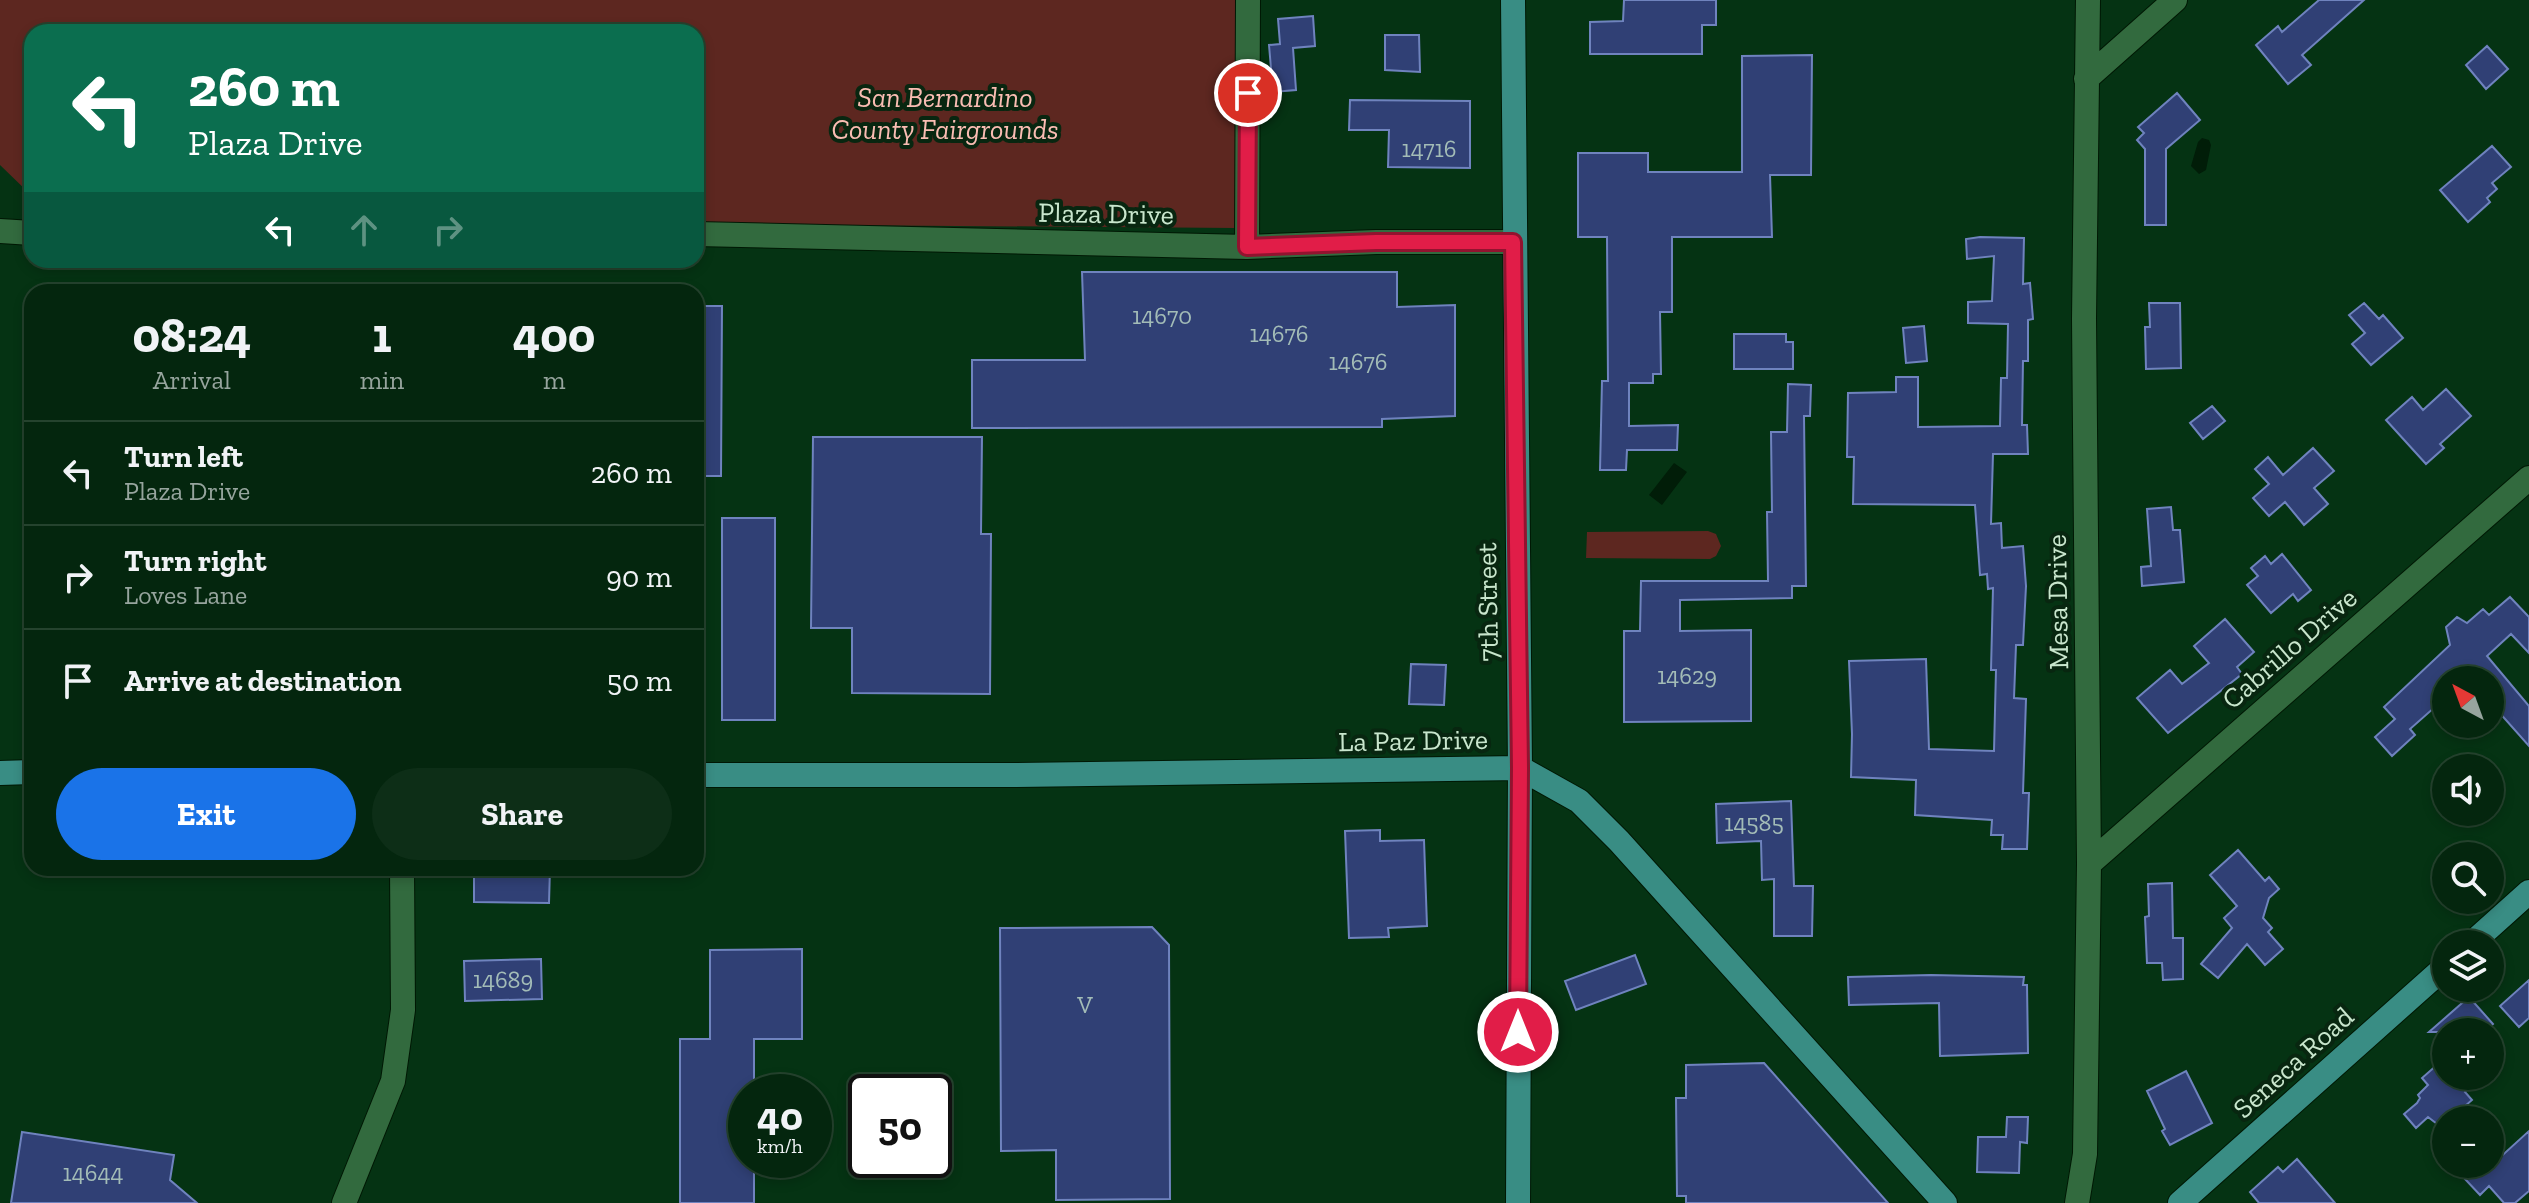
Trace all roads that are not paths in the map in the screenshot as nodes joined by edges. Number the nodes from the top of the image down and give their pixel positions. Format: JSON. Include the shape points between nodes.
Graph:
{"nodes":[{"id":1,"x":1248,"y":0,"type":"edge"},
{"id":2,"x":1513,"y":0,"type":"edge"},
{"id":3,"x":2088,"y":0,"type":"edge"},
{"id":4,"x":2175,"y":0,"type":"edge"},
{"id":5,"x":2086,"y":79,"type":"junction"},
{"id":6,"x":0,"y":213,"type":"edge"},
{"id":7,"x":17,"y":232,"type":"edge"},
{"id":8,"x":704,"y":234,"type":"edge"},
{"id":9,"x":1513,"y":242,"type":"junction"},
{"id":10,"x":1247,"y":247,"type":"junction"},
{"id":11,"x":2529,"y":478,"type":"edge"},
{"id":12,"x":1520,"y":768,"type":"junction"},
{"id":13,"x":24,"y":772,"type":"edge"},
{"id":14,"x":0,"y":773,"type":"edge"},
{"id":15,"x":704,"y":775,"type":"edge"},
{"id":16,"x":2089,"y":864,"type":"junction"},
{"id":17,"x":402,"y":876,"type":"edge"},
{"id":18,"x":2529,"y":892,"type":"edge"},
{"id":19,"x":2487,"y":930,"type":"edge"},
{"id":20,"x":2432,"y":978,"type":"edge"},
{"id":21,"x":344,"y":1203,"type":"edge"},
{"id":22,"x":1518,"y":1203,"type":"edge"},
{"id":23,"x":1945,"y":1203,"type":"edge"},
{"id":24,"x":2077,"y":1203,"type":"edge"},
{"id":25,"x":2180,"y":1203,"type":"edge"}],
"edges":[{"from":1,"to":10,"type":"street"},
{"from":2,"to":9,"type":"main road","name":"7th Street"},
{"from":3,"to":5,"type":"street","name":"Mesa Drive"},
{"from":4,"to":5,"type":"street"},
{"from":5,"to":16,"type":"street","name":"Mesa Drive"},
{"from":6,"to":7,"type":"street"},
{"from":8,"to":10,"type":"street","name":"Plaza Drive"},
{"from":9,"to":10,"type":"street","name":"Plaza Drive"},
{"from":9,"to":12,"type":"main road","name":"7th Street"},
{"from":11,"to":16,"type":"street","name":"Cabrillo Drive"},
{"from":12,"to":15,"type":"main road","name":"La Paz Drive"},
{"from":12,"to":22,"type":"main road","name":"7th Street"},
{"from":12,"to":23,"type":"main road","name":"La Paz Drive","via":[[1579,801],[1619,841]]},
{"from":13,"to":14,"type":"main road"},
{"from":16,"to":24,"type":"street","name":"Mesa Drive","via":[[2085,1154]]},
{"from":17,"to":21,"type":"street","via":[[403,1010],[393,1081]]},
{"from":18,"to":19,"type":"main road"},
{"from":20,"to":25,"type":"main road","name":"Seneca Road"}]}
